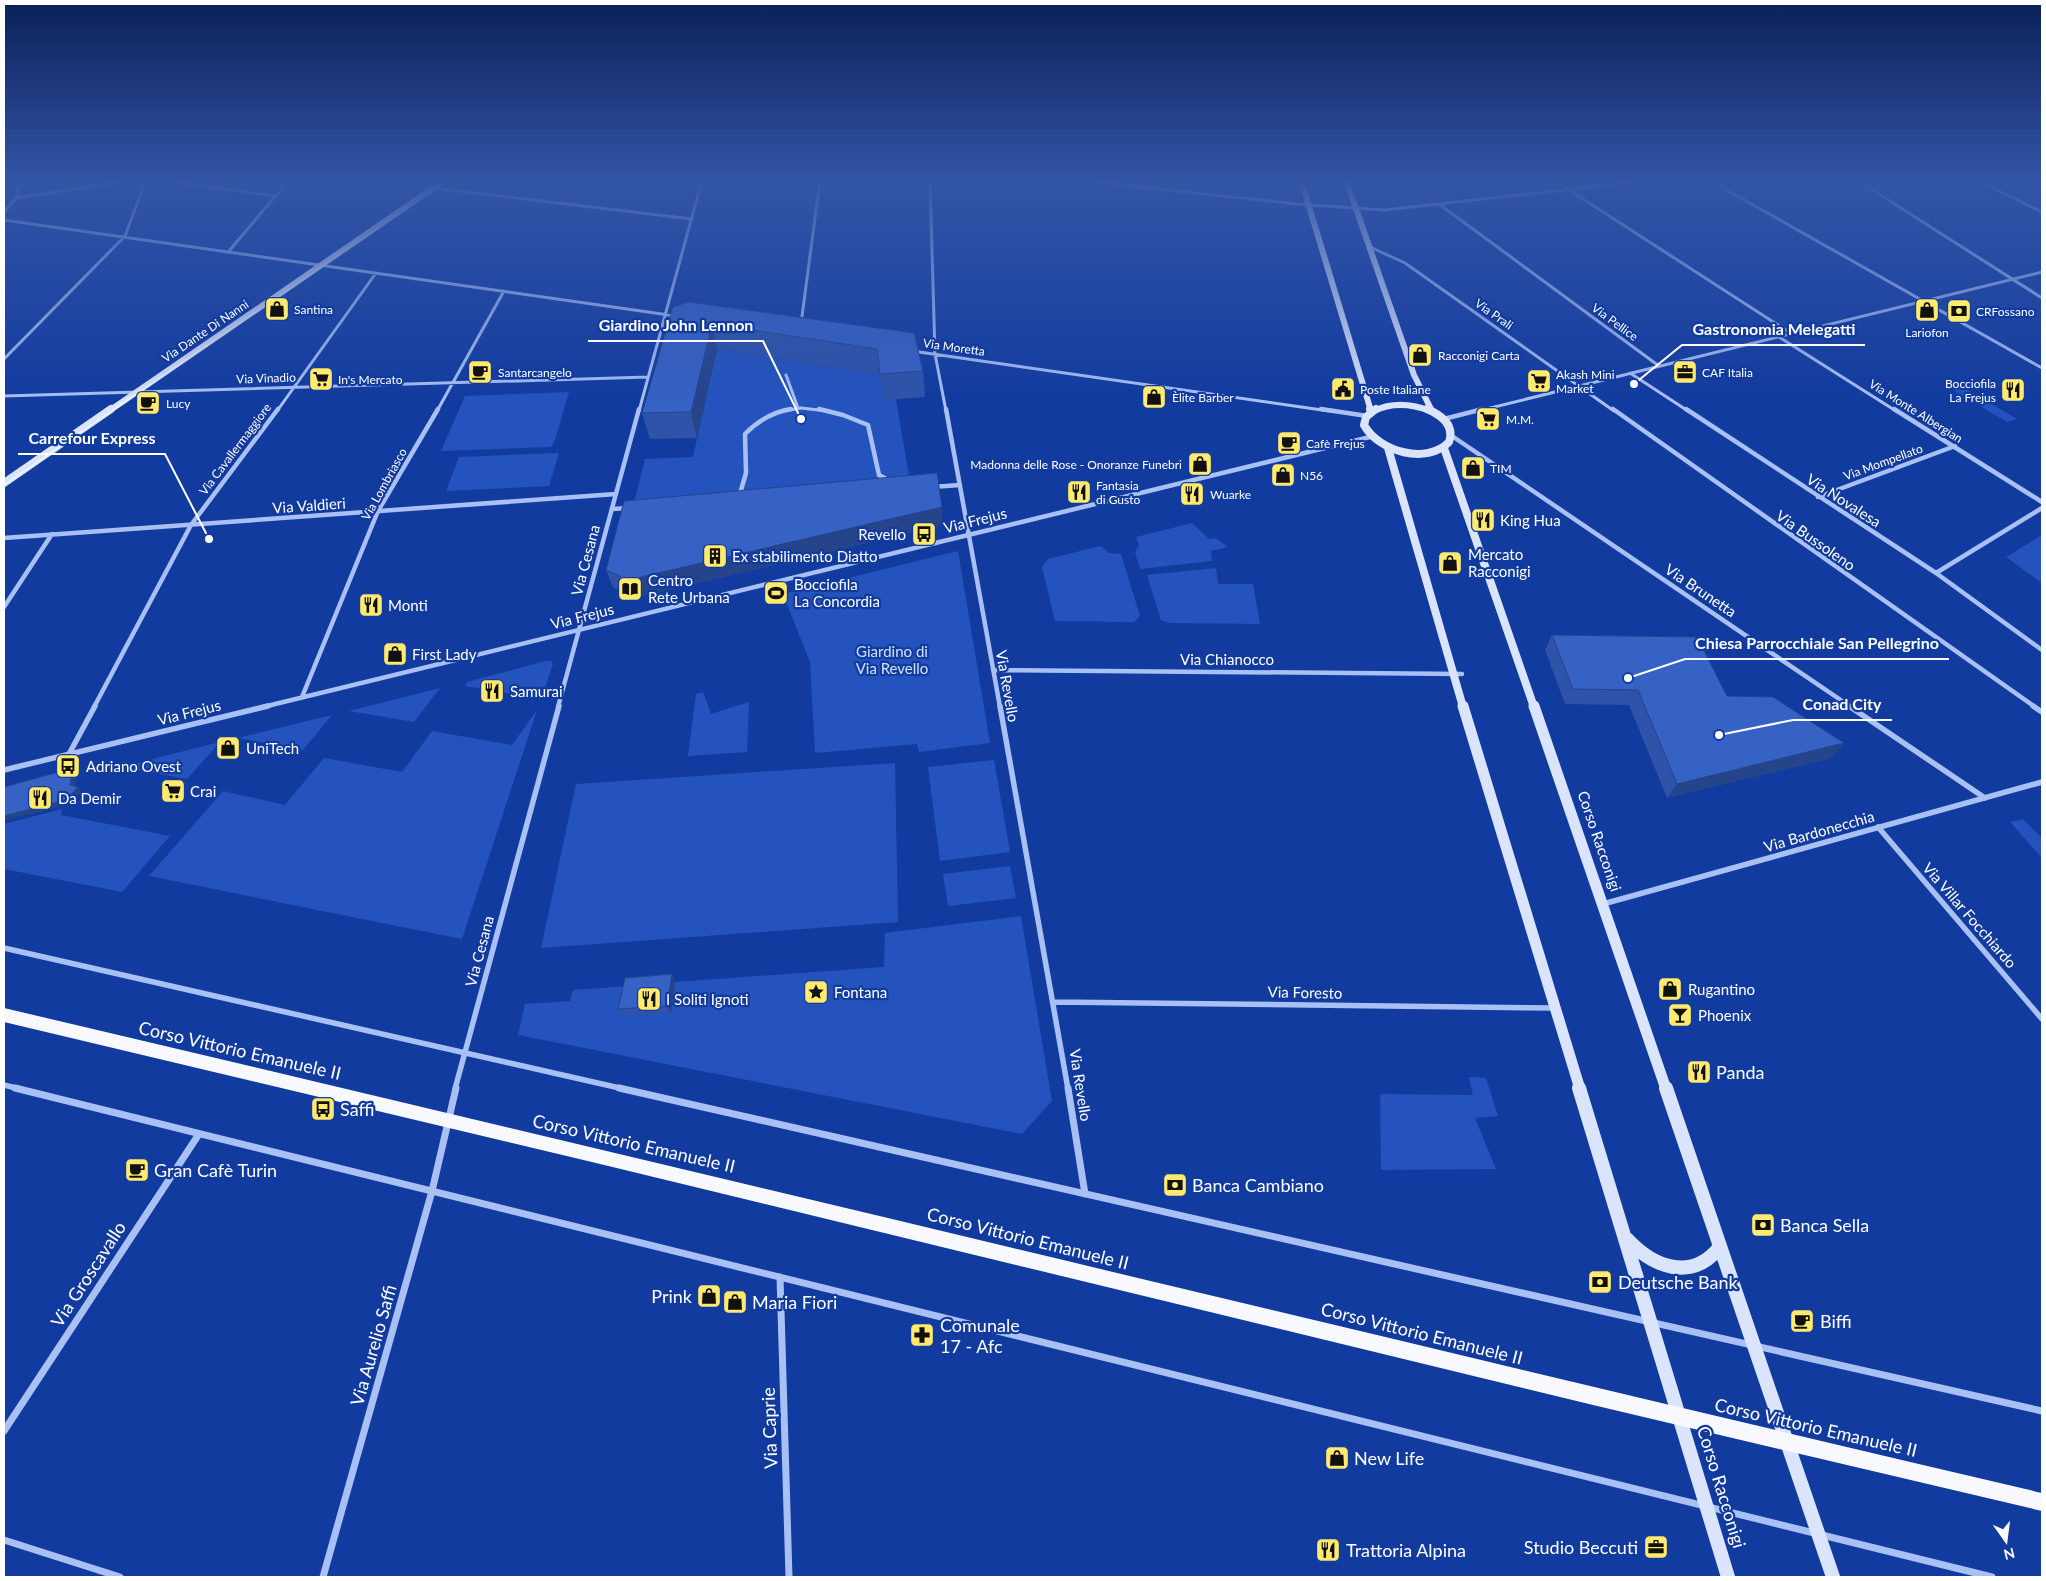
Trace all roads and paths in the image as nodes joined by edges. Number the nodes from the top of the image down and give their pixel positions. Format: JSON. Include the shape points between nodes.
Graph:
{"nodes":[{"id":1,"x":108,"y":254,"type":"edge"},
{"id":2,"x":249,"y":254,"type":"edge"},
{"id":3,"x":337,"y":254,"type":"edge"},
{"id":4,"x":682,"y":254,"type":"edge"},
{"id":5,"x":810,"y":254,"type":"edge"},
{"id":6,"x":932,"y":254,"type":"edge"},
{"id":7,"x":1323,"y":254,"type":"edge"},
{"id":8,"x":1372,"y":254,"type":"edge"},
{"id":9,"x":1388,"y":254,"type":"edge"},
{"id":10,"x":1505,"y":254,"type":"edge"},
{"id":11,"x":1668,"y":254,"type":"edge"},
{"id":12,"x":1838,"y":254,"type":"edge"},
{"id":13,"x":1972,"y":254,"type":"edge"},
{"id":14,"x":322,"y":264,"type":"junction"},
{"id":15,"x":2042,"y":272,"type":"edge"},
{"id":16,"x":376,"y":273,"type":"junction"},
{"id":17,"x":2013,"y":280,"type":"junction"},
{"id":18,"x":504,"y":291,"type":"junction"},
{"id":19,"x":2042,"y":298,"type":"edge"},
{"id":20,"x":1923,"y":302,"type":"junction"},
{"id":21,"x":664,"y":314,"type":"junction"},
{"id":22,"x":682,"y":317,"type":"edge"},
{"id":23,"x":801,"y":325,"type":"edge"},
{"id":24,"x":1792,"y":334,"type":"junction"},
{"id":25,"x":1779,"y":337,"type":"junction"},
{"id":26,"x":904,"y":349,"type":"edge"},
{"id":27,"x":935,"y":354,"type":"junction"},
{"id":28,"x":4,"y":359,"type":"edge"},
{"id":29,"x":1659,"y":366,"type":"junction"},
{"id":30,"x":2042,"y":368,"type":"edge"},
{"id":31,"x":1630,"y":373,"type":"junction"},
{"id":32,"x":786,"y":375,"type":"dead end"},
{"id":33,"x":648,"y":377,"type":"junction"},
{"id":34,"x":454,"y":383,"type":"junction"},
{"id":35,"x":1578,"y":386,"type":"junction"},
{"id":36,"x":295,"y":387,"type":"junction"},
{"id":37,"x":136,"y":391,"type":"junction"},
{"id":38,"x":4,"y":396,"type":"edge"},
{"id":39,"x":798,"y":408,"type":"junction"},
{"id":40,"x":1432,"y":411,"type":"junction"},
{"id":41,"x":1369,"y":414,"type":"junction"},
{"id":42,"x":1444,"y":419,"type":"junction"},
{"id":43,"x":1452,"y":436,"type":"junction"},
{"id":44,"x":1370,"y":437,"type":"junction"},
{"id":45,"x":1955,"y":446,"type":"junction"},
{"id":46,"x":1388,"y":448,"type":"junction"},
{"id":47,"x":1444,"y":448,"type":"junction"},
{"id":48,"x":893,"y":482,"type":"edge"},
{"id":49,"x":4,"y":483,"type":"edge"},
{"id":50,"x":960,"y":485,"type":"junction"},
{"id":51,"x":924,"y":488,"type":"edge"},
{"id":52,"x":616,"y":494,"type":"junction"},
{"id":53,"x":1818,"y":497,"type":"junction"},
{"id":54,"x":748,"y":500,"type":"edge"},
{"id":55,"x":2042,"y":502,"type":"edge"},
{"id":56,"x":631,"y":508,"type":"edge"},
{"id":57,"x":2042,"y":508,"type":"edge"},
{"id":58,"x":612,"y":510,"type":"junction"},
{"id":59,"x":378,"y":511,"type":"junction"},
{"id":60,"x":191,"y":524,"type":"junction"},
{"id":61,"x":52,"y":534,"type":"junction"},
{"id":62,"x":970,"y":534,"type":"junction"},
{"id":63,"x":4,"y":538,"type":"edge"},
{"id":64,"x":1936,"y":573,"type":"junction"},
{"id":65,"x":4,"y":606,"type":"edge"},
{"id":66,"x":580,"y":630,"type":"junction"},
{"id":67,"x":2042,"y":650,"type":"edge"},
{"id":68,"x":993,"y":670,"type":"junction"},
{"id":69,"x":1458,"y":673,"type":"junction"},
{"id":70,"x":302,"y":697,"type":"junction"},
{"id":71,"x":2042,"y":712,"type":"edge"},
{"id":72,"x":69,"y":754,"type":"junction"},
{"id":73,"x":4,"y":770,"type":"edge"},
{"id":74,"x":2042,"y":782,"type":"edge"},
{"id":75,"x":1985,"y":798,"type":"junction"},
{"id":76,"x":1878,"y":827,"type":"junction"},
{"id":77,"x":1603,"y":904,"type":"junction"},
{"id":78,"x":4,"y":948,"type":"edge"},
{"id":79,"x":1054,"y":1002,"type":"junction"},
{"id":80,"x":1555,"y":1008,"type":"junction"},
{"id":81,"x":4,"y":1015,"type":"edge"},
{"id":82,"x":2042,"y":1020,"type":"edge"},
{"id":83,"x":464,"y":1052,"type":"junction"},
{"id":84,"x":4,"y":1085,"type":"edge"},
{"id":85,"x":448,"y":1121,"type":"junction"},
{"id":86,"x":199,"y":1134,"type":"junction"},
{"id":87,"x":432,"y":1191,"type":"junction"},
{"id":88,"x":1085,"y":1194,"type":"junction"},
{"id":89,"x":1625,"y":1236,"type":"junction"},
{"id":90,"x":1719,"y":1248,"type":"junction"},
{"id":91,"x":780,"y":1277,"type":"junction"},
{"id":92,"x":1651,"y":1322,"type":"junction"},
{"id":93,"x":1753,"y":1345,"type":"junction"},
{"id":94,"x":2042,"y":1411,"type":"edge"},
{"id":95,"x":1679,"y":1416,"type":"junction"},
{"id":96,"x":4,"y":1431,"type":"edge"},
{"id":97,"x":1787,"y":1443,"type":"junction"},
{"id":98,"x":2042,"y":1502,"type":"edge"},
{"id":99,"x":1706,"y":1506,"type":"junction"},
{"id":100,"x":1818,"y":1534,"type":"junction"},
{"id":101,"x":4,"y":1540,"type":"edge"},
{"id":102,"x":120,"y":1577,"type":"edge"},
{"id":103,"x":324,"y":1577,"type":"edge"},
{"id":104,"x":789,"y":1577,"type":"edge"},
{"id":105,"x":1728,"y":1577,"type":"edge"},
{"id":106,"x":1833,"y":1577,"type":"edge"},
{"id":107,"x":1992,"y":1577,"type":"edge"}],
"edges":[{"from":1,"to":28,"type":"street"},
{"from":2,"to":14,"type":"street"},
{"from":3,"to":14,"type":"street","name":"Via Dante Di Nanni"},
{"from":4,"to":21,"type":"street","name":"Via Cesana"},
{"from":5,"to":23,"type":"street"},
{"from":6,"to":27,"type":"street","name":"Via Revello"},
{"from":7,"to":41,"type":"street"},
{"from":8,"to":40,"type":"street","via":[[1414,375]]},
{"from":9,"to":35,"type":"street","name":"Via Prali"},
{"from":10,"to":29,"type":"street","name":"Via Pellice"},
{"from":11,"to":24,"type":"street"},
{"from":12,"to":20,"type":"street"},
{"from":13,"to":17,"type":"street"},
{"from":14,"to":16,"type":"street"},
{"from":14,"to":37,"type":"street","name":"Via Dante Di Nanni"},
{"from":15,"to":17,"type":"street"},
{"from":16,"to":18,"type":"street"},
{"from":16,"to":36,"type":"street","name":"Via Cavallermaggiore"},
{"from":17,"to":19,"type":"street"},
{"from":17,"to":20,"type":"street"},
{"from":18,"to":21,"type":"street"},
{"from":18,"to":34,"type":"street","name":"Via Lombriasco"},
{"from":20,"to":24,"type":"street"},
{"from":20,"to":30,"type":"street"},
{"from":21,"to":22,"type":"street"},
{"from":21,"to":33,"type":"street","name":"Via Cesana"},
{"from":24,"to":25,"type":"street"},
{"from":25,"to":29,"type":"street"},
{"from":25,"to":45,"type":"street","name":"Via Monte Albergian"},
{"from":26,"to":27,"type":"street","name":"Via Moretta"},
{"from":27,"to":41,"type":"street","name":"Via Moretta"},
{"from":27,"to":50,"type":"street","name":"Via Revello"},
{"from":29,"to":31,"type":"street"},
{"from":31,"to":35,"type":"street"},
{"from":31,"to":53,"type":"street","name":"Via Novalesa"},
{"from":32,"to":39,"type":"street"},
{"from":33,"to":34,"type":"street","name":"Via Vinadio"},
{"from":33,"to":52,"type":"street","name":"Via Cesana"},
{"from":34,"to":36,"type":"street","name":"Via Vinadio"},
{"from":34,"to":59,"type":"street","name":"Via Lombriasco"},
{"from":35,"to":42,"type":"street"},
{"from":35,"to":71,"type":"street","name":"Via Bussoleno"},
{"from":36,"to":37,"type":"street","name":"Via Vinadio"},
{"from":36,"to":60,"type":"street","name":"Via Cavallermaggiore"},
{"from":37,"to":38,"type":"street","name":"Via Vinadio"},
{"from":37,"to":49,"type":"street","name":"Via Dante Di Nanni"},
{"from":39,"to":48,"type":"street","via":[[836,412],[868,425],[879,475]]},
{"from":39,"to":54,"type":"street","via":[[763,419],[744,434],[746,472],[738,501]]},
{"from":40,"to":41,"type":"street","via":[[1396,404]]},
{"from":40,"to":42,"type":"street"},
{"from":41,"to":44,"type":"street","via":[[1364,423]]},
{"from":42,"to":43,"type":"street","via":[[1451,428]]},
{"from":43,"to":47,"type":"street"},
{"from":43,"to":75,"type":"street","name":"Via Brunetta"},
{"from":44,"to":46,"type":"street"},
{"from":44,"to":62,"type":"street","name":"Via Frejus"},
{"from":45,"to":53,"type":"street","name":"Via Mompellato"},
{"from":45,"to":55,"type":"street","name":"Via Monte Albergian"},
{"from":46,"to":47,"type":"street","via":[[1418,454]]},
{"from":46,"to":69,"type":"street","name":"Corso Racconigi"},
{"from":47,"to":77,"type":"street","name":"Corso Racconigi"},
{"from":50,"to":51,"type":"street"},
{"from":50,"to":62,"type":"street","name":"Via Revello"},
{"from":52,"to":58,"type":"street","name":"Via Cesana"},
{"from":52,"to":59,"type":"street","name":"Via Valdieri"},
{"from":53,"to":64,"type":"street","name":"Via Novalesa"},
{"from":56,"to":58,"type":"street"},
{"from":57,"to":64,"type":"street"},
{"from":58,"to":66,"type":"street","name":"Via Cesana"},
{"from":59,"to":60,"type":"street","name":"Via Valdieri"},
{"from":59,"to":70,"type":"street","name":"Via Lombriasco"},
{"from":60,"to":61,"type":"street","name":"Via Valdieri"},
{"from":60,"to":72,"type":"street","name":"Via Cavallermaggiore"},
{"from":61,"to":63,"type":"street","name":"Via Valdieri"},
{"from":61,"to":65,"type":"street"},
{"from":62,"to":66,"type":"street","name":"Via Frejus"},
{"from":62,"to":68,"type":"street","name":"Via Revello"},
{"from":64,"to":67,"type":"street","name":"Via Novalesa"},
{"from":66,"to":70,"type":"street","name":"Via Frejus"},
{"from":66,"to":83,"type":"street","name":"Via Cesana"},
{"from":68,"to":69,"type":"street","name":"Via Chianocco"},
{"from":68,"to":79,"type":"street","name":"Via Revello"},
{"from":69,"to":80,"type":"street","name":"Corso Racconigi"},
{"from":70,"to":72,"type":"street","name":"Via Frejus"},
{"from":72,"to":73,"type":"street","name":"Via Frejus"},
{"from":74,"to":75,"type":"street","name":"Via Bardonecchia"},
{"from":75,"to":76,"type":"street","name":"Via Bardonecchia"},
{"from":76,"to":77,"type":"street","name":"Via Bardonecchia"},
{"from":76,"to":82,"type":"street","name":"Via Villar Focchiardo"},
{"from":77,"to":90,"type":"street","name":"Corso Racconigi"},
{"from":78,"to":83,"type":"street"},
{"from":79,"to":80,"type":"street","name":"Via Foresto"},
{"from":79,"to":88,"type":"street","name":"Via Revello"},
{"from":80,"to":89,"type":"street","name":"Corso Racconigi"},
{"from":81,"to":85,"type":"main road","name":"Corso Vittorio Emanuele II"},
{"from":83,"to":85,"type":"street","name":"Via Cesana"},
{"from":83,"to":88,"type":"street"},
{"from":84,"to":86,"type":"street"},
{"from":85,"to":87,"type":"street","name":"Via Aurelio Saffi"},
{"from":85,"to":95,"type":"main road","name":"Corso Vittorio Emanuele II"},
{"from":86,"to":87,"type":"street"},
{"from":86,"to":96,"type":"street","name":"Via Groscavallo"},
{"from":87,"to":91,"type":"street"},
{"from":87,"to":103,"type":"street","name":"Via Aurelio Saffi"},
{"from":88,"to":92,"type":"street"},
{"from":89,"to":90,"type":"street","name":"Corso Racconigi","via":[[1642,1253],[1675,1268],[1687,1269],[1704,1263]]},
{"from":89,"to":92,"type":"street","name":"Corso Racconigi"},
{"from":90,"to":93,"type":"street","name":"Corso Racconigi"},
{"from":91,"to":99,"type":"street"},
{"from":91,"to":104,"type":"street","name":"Via Caprie"},
{"from":92,"to":93,"type":"street"},
{"from":92,"to":95,"type":"street","name":"Corso Racconigi"},
{"from":93,"to":94,"type":"street"},
{"from":93,"to":97,"type":"street","name":"Corso Racconigi"},
{"from":95,"to":97,"type":"main road","name":"Corso Vittorio Emanuele II"},
{"from":95,"to":99,"type":"street","name":"Corso Racconigi"},
{"from":97,"to":98,"type":"main road","name":"Corso Vittorio Emanuele II"},
{"from":97,"to":100,"type":"street","name":"Corso Racconigi"},
{"from":99,"to":100,"type":"street"},
{"from":99,"to":105,"type":"street","name":"Corso Racconigi"},
{"from":100,"to":106,"type":"street","name":"Corso Racconigi"},
{"from":100,"to":107,"type":"street"},
{"from":101,"to":102,"type":"street"}]}
